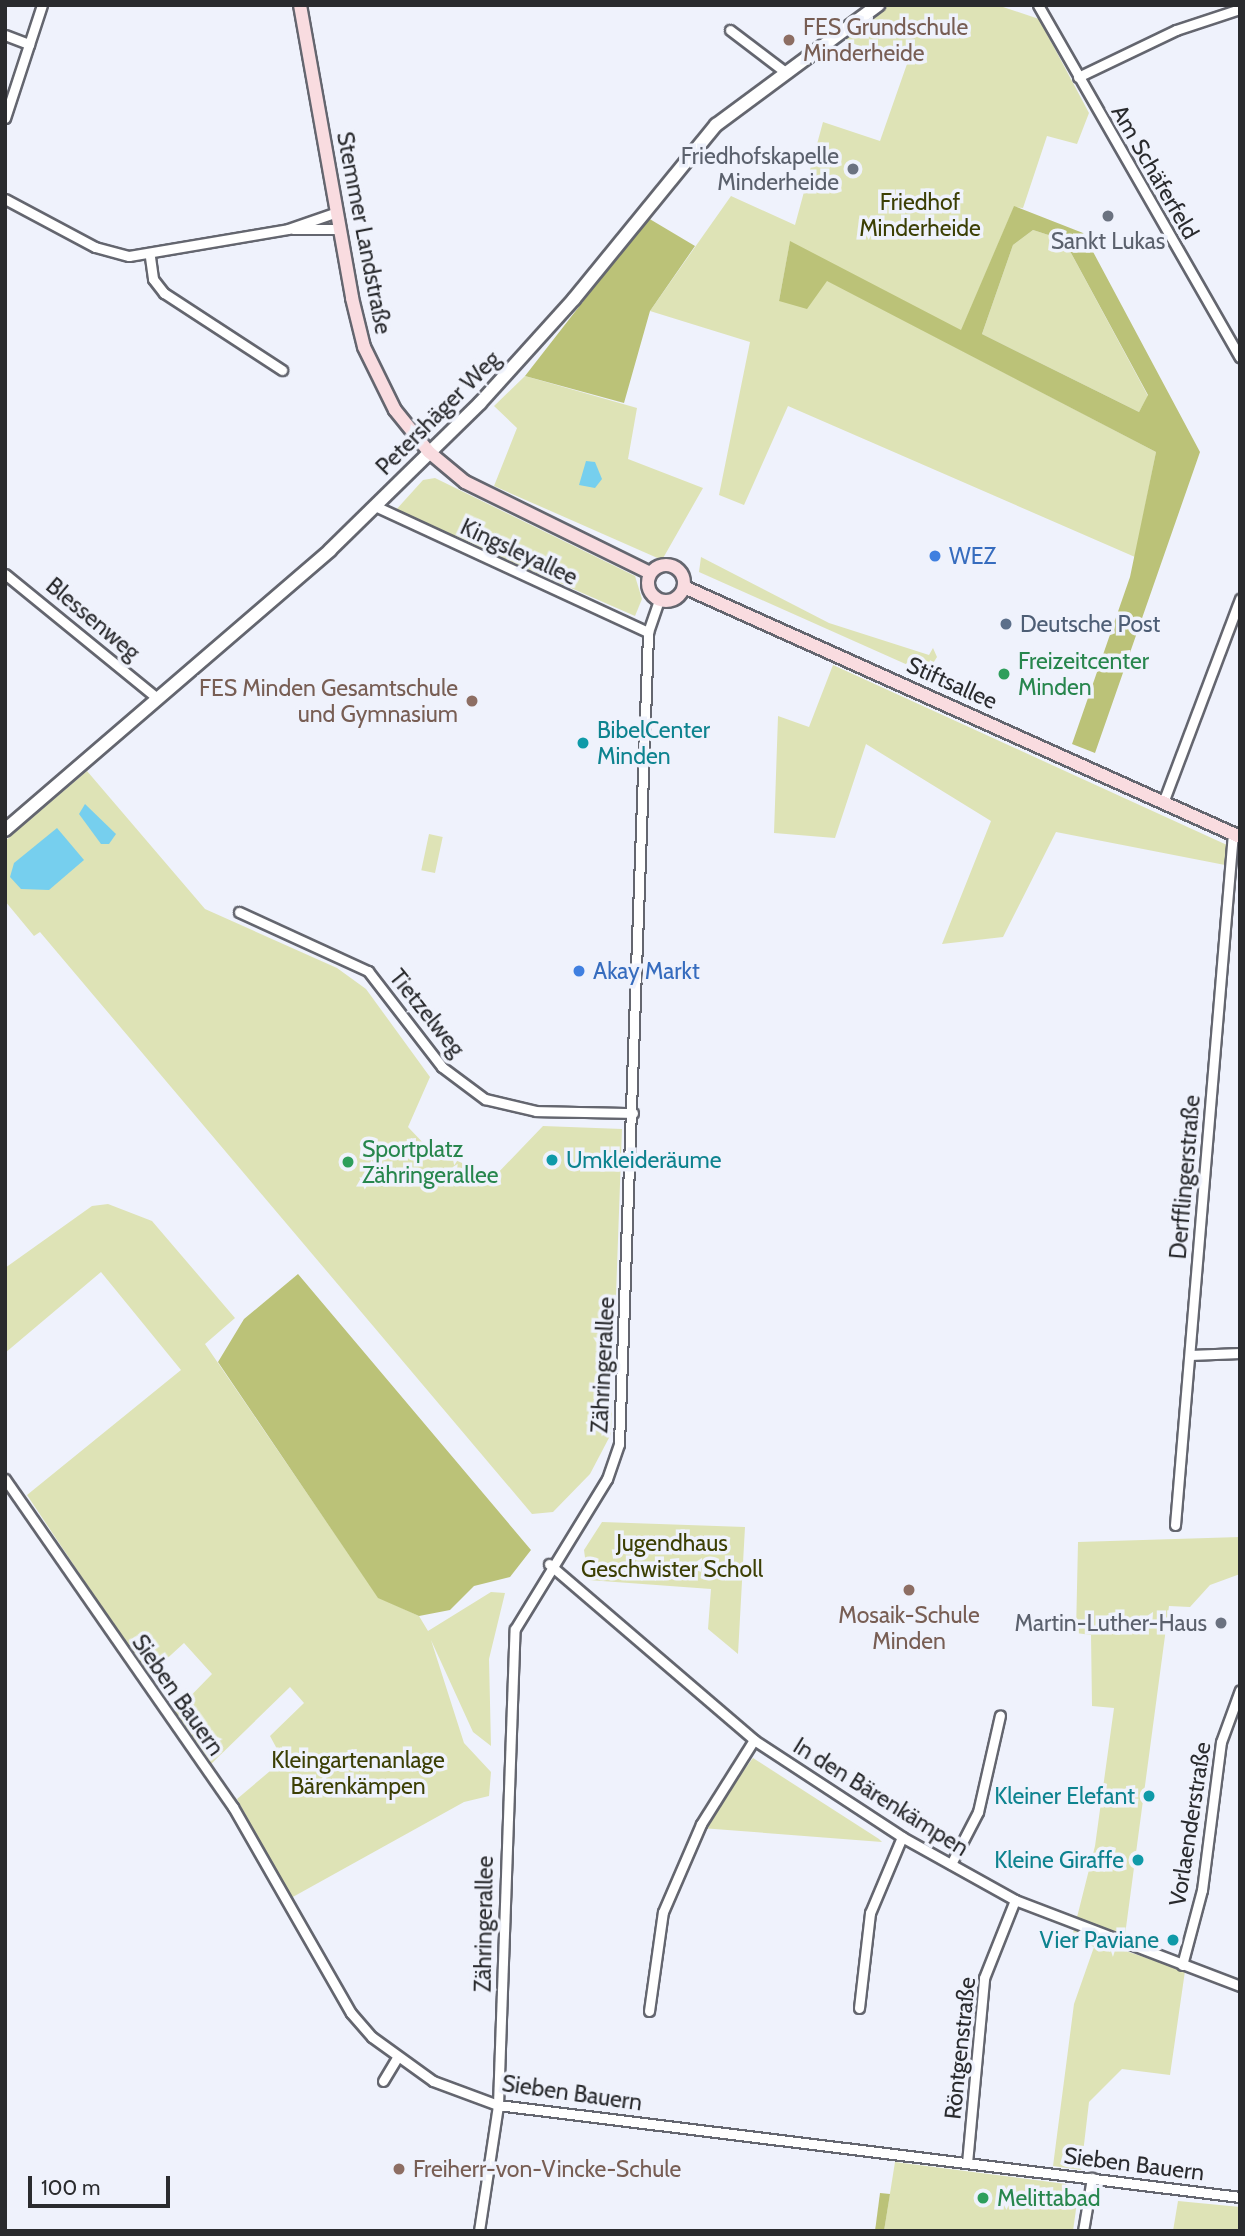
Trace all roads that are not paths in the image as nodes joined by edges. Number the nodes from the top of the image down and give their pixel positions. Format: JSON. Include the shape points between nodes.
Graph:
{"nodes":[{"id":1,"x":42,"y":5,"type":"edge"},
{"id":2,"x":300,"y":5,"type":"edge"},
{"id":3,"x":1038,"y":5,"type":"edge"},
{"id":4,"x":871,"y":7,"type":"edge"},
{"id":5,"x":1240,"y":9,"type":"edge"},
{"id":6,"x":730,"y":30,"type":"dead end"},
{"id":7,"x":5,"y":35,"type":"edge"},
{"id":8,"x":29,"y":44,"type":"junction"},
{"id":9,"x":784,"y":71,"type":"junction"},
{"id":10,"x":1078,"y":77,"type":"junction"},
{"id":11,"x":5,"y":118,"type":"edge"},
{"id":12,"x":5,"y":199,"type":"edge"},
{"id":13,"x":337,"y":212,"type":"junction"},
{"id":14,"x":288,"y":229,"type":"junction"},
{"id":15,"x":340,"y":229,"type":"junction"},
{"id":16,"x":150,"y":257,"type":"junction"},
{"id":17,"x":1236,"y":340,"type":"edge"},
{"id":18,"x":1240,"y":357,"type":"edge"},
{"id":19,"x":282,"y":369,"type":"dead end"},
{"id":20,"x":429,"y":453,"type":"junction"},
{"id":21,"x":375,"y":506,"type":"junction"},
{"id":22,"x":650,"y":573,"type":"junction"},
{"id":23,"x":5,"y":575,"type":"edge"},
{"id":24,"x":684,"y":587,"type":"junction"},
{"id":25,"x":1240,"y":599,"type":"edge"},
{"id":26,"x":659,"y":600,"type":"junction"},
{"id":27,"x":648,"y":632,"type":"junction"},
{"id":28,"x":156,"y":697,"type":"junction"},
{"id":29,"x":1164,"y":800,"type":"junction"},
{"id":30,"x":5,"y":830,"type":"edge"},
{"id":31,"x":1236,"y":835,"type":"edge"},
{"id":32,"x":239,"y":912,"type":"dead end"},
{"id":33,"x":633,"y":1113,"type":"junction"},
{"id":34,"x":1240,"y":1353,"type":"edge"},
{"id":35,"x":1190,"y":1355,"type":"junction"},
{"id":36,"x":5,"y":1479,"type":"edge"},
{"id":37,"x":1175,"y":1525,"type":"dead end"},
{"id":38,"x":550,"y":1564,"type":"junction"},
{"id":39,"x":1240,"y":1690,"type":"edge"},
{"id":40,"x":1000,"y":1715,"type":"dead end"},
{"id":41,"x":754,"y":1740,"type":"junction"},
{"id":42,"x":902,"y":1837,"type":"junction"},
{"id":43,"x":951,"y":1864,"type":"junction"},
{"id":44,"x":1015,"y":1900,"type":"junction"},
{"id":45,"x":1182,"y":1965,"type":"junction"},
{"id":46,"x":1240,"y":1986,"type":"edge"},
{"id":47,"x":859,"y":2008,"type":"dead end"},
{"id":48,"x":649,"y":2011,"type":"dead end"},
{"id":49,"x":397,"y":2058,"type":"junction"},
{"id":50,"x":383,"y":2081,"type":"dead end"},
{"id":51,"x":498,"y":2105,"type":"junction"},
{"id":52,"x":967,"y":2163,"type":"junction"},
{"id":53,"x":1092,"y":2178,"type":"junction"},
{"id":54,"x":1240,"y":2197,"type":"edge"},
{"id":55,"x":480,"y":2231,"type":"edge"},
{"id":56,"x":1083,"y":2231,"type":"edge"}],
"edges":[{"from":1,"to":8,"type":"street"},
{"from":2,"to":13,"type":"main road","name":"Stemmer Landstraße"},
{"from":3,"to":10,"type":"street","name":"Am Schäferfeld"},
{"from":4,"to":9,"type":"street","name":"Petershäger Weg"},
{"from":5,"to":10,"type":"street","via":[[1175,30]]},
{"from":6,"to":9,"type":"street"},
{"from":7,"to":8,"type":"street"},
{"from":8,"to":11,"type":"street"},
{"from":9,"to":20,"type":"street","name":"Petershäger Weg","via":[[700,141],[574,299]]},
{"from":10,"to":17,"type":"street","name":"Am Schäferfeld"},
{"from":12,"to":16,"type":"street","via":[[95,247]]},
{"from":13,"to":14,"type":"street"},
{"from":13,"to":15,"type":"main road","name":"Stemmer Landstraße"},
{"from":14,"to":15,"type":"street"},
{"from":14,"to":16,"type":"street"},
{"from":15,"to":20,"type":"main road","name":"Stemmer Landstraße","via":[[365,347],[395,410]]},
{"from":16,"to":19,"type":"street","via":[[153,279],[164,293]]},
{"from":17,"to":18,"type":"street","name":"Am Schäferfeld"},
{"from":20,"to":21,"type":"street","name":"Petershäger Weg"},
{"from":20,"to":22,"type":"main road","via":[[500,502]]},
{"from":21,"to":27,"type":"street","name":"Kingsleyallee"},
{"from":21,"to":28,"type":"street","name":"Petershäger Weg"},
{"from":22,"to":24,"type":"main road","via":[[675,566]]},
{"from":22,"to":26,"type":"main road","via":[[649,588]]},
{"from":23,"to":28,"type":"street","name":"Blessenweg"},
{"from":24,"to":26,"type":"main road","via":[[674,599]]},
{"from":24,"to":29,"type":"main road","name":"Stiftsallee"},
{"from":25,"to":29,"type":"street"},
{"from":26,"to":27,"type":"street","name":"Zähringerallee"},
{"from":27,"to":33,"type":"street","name":"Zähringerallee"},
{"from":28,"to":30,"type":"street","name":"Petershäger Weg"},
{"from":29,"to":31,"type":"main road","name":"Stiftsallee"},
{"from":31,"to":35,"type":"street","name":"Derfflingerstraße"},
{"from":32,"to":33,"type":"street","name":"Tietzelweg","via":[[368,971],[442,1067],[485,1099],[537,1111]]},
{"from":33,"to":38,"type":"street","name":"Zähringerallee","via":[[620,1444],[607,1479]]},
{"from":34,"to":35,"type":"street"},
{"from":35,"to":37,"type":"street","name":"Derfflingerstraße"},
{"from":36,"to":49,"type":"street","name":"Sieben Bauern","via":[[233,1807],[351,2013]]},
{"from":38,"to":41,"type":"street","name":"In den Bärenkämpen"},
{"from":38,"to":51,"type":"street","name":"Zähringerallee","via":[[523,1607],[511,1656]]},
{"from":39,"to":45,"type":"street","name":"Vorlaenderstraße","via":[[1221,1742],[1202,1890]]},
{"from":40,"to":43,"type":"street","via":[[981,1805]]},
{"from":41,"to":42,"type":"street","name":"In den Bärenkämpen"},
{"from":41,"to":48,"type":"street","via":[[698,1829],[663,1912]]},
{"from":42,"to":43,"type":"street","name":"In den Bärenkämpen"},
{"from":42,"to":47,"type":"street","via":[[870,1913]]},
{"from":43,"to":44,"type":"street","name":"In den Bärenkämpen"},
{"from":44,"to":45,"type":"street","name":"In den Bärenkämpen"},
{"from":44,"to":52,"type":"street","name":"Röntgenstraße","via":[[984,1978]]},
{"from":45,"to":46,"type":"street","name":"In den Bärenkämpen"},
{"from":49,"to":50,"type":"street"},
{"from":49,"to":51,"type":"street","name":"Sieben Bauern","via":[[433,2081]]},
{"from":51,"to":52,"type":"street","name":"Sieben Bauern"},
{"from":51,"to":55,"type":"street","name":"Zähringerallee"},
{"from":52,"to":53,"type":"street","name":"Sieben Bauern"},
{"from":53,"to":54,"type":"street","name":"Sieben Bauern"},
{"from":53,"to":56,"type":"street"}]}
